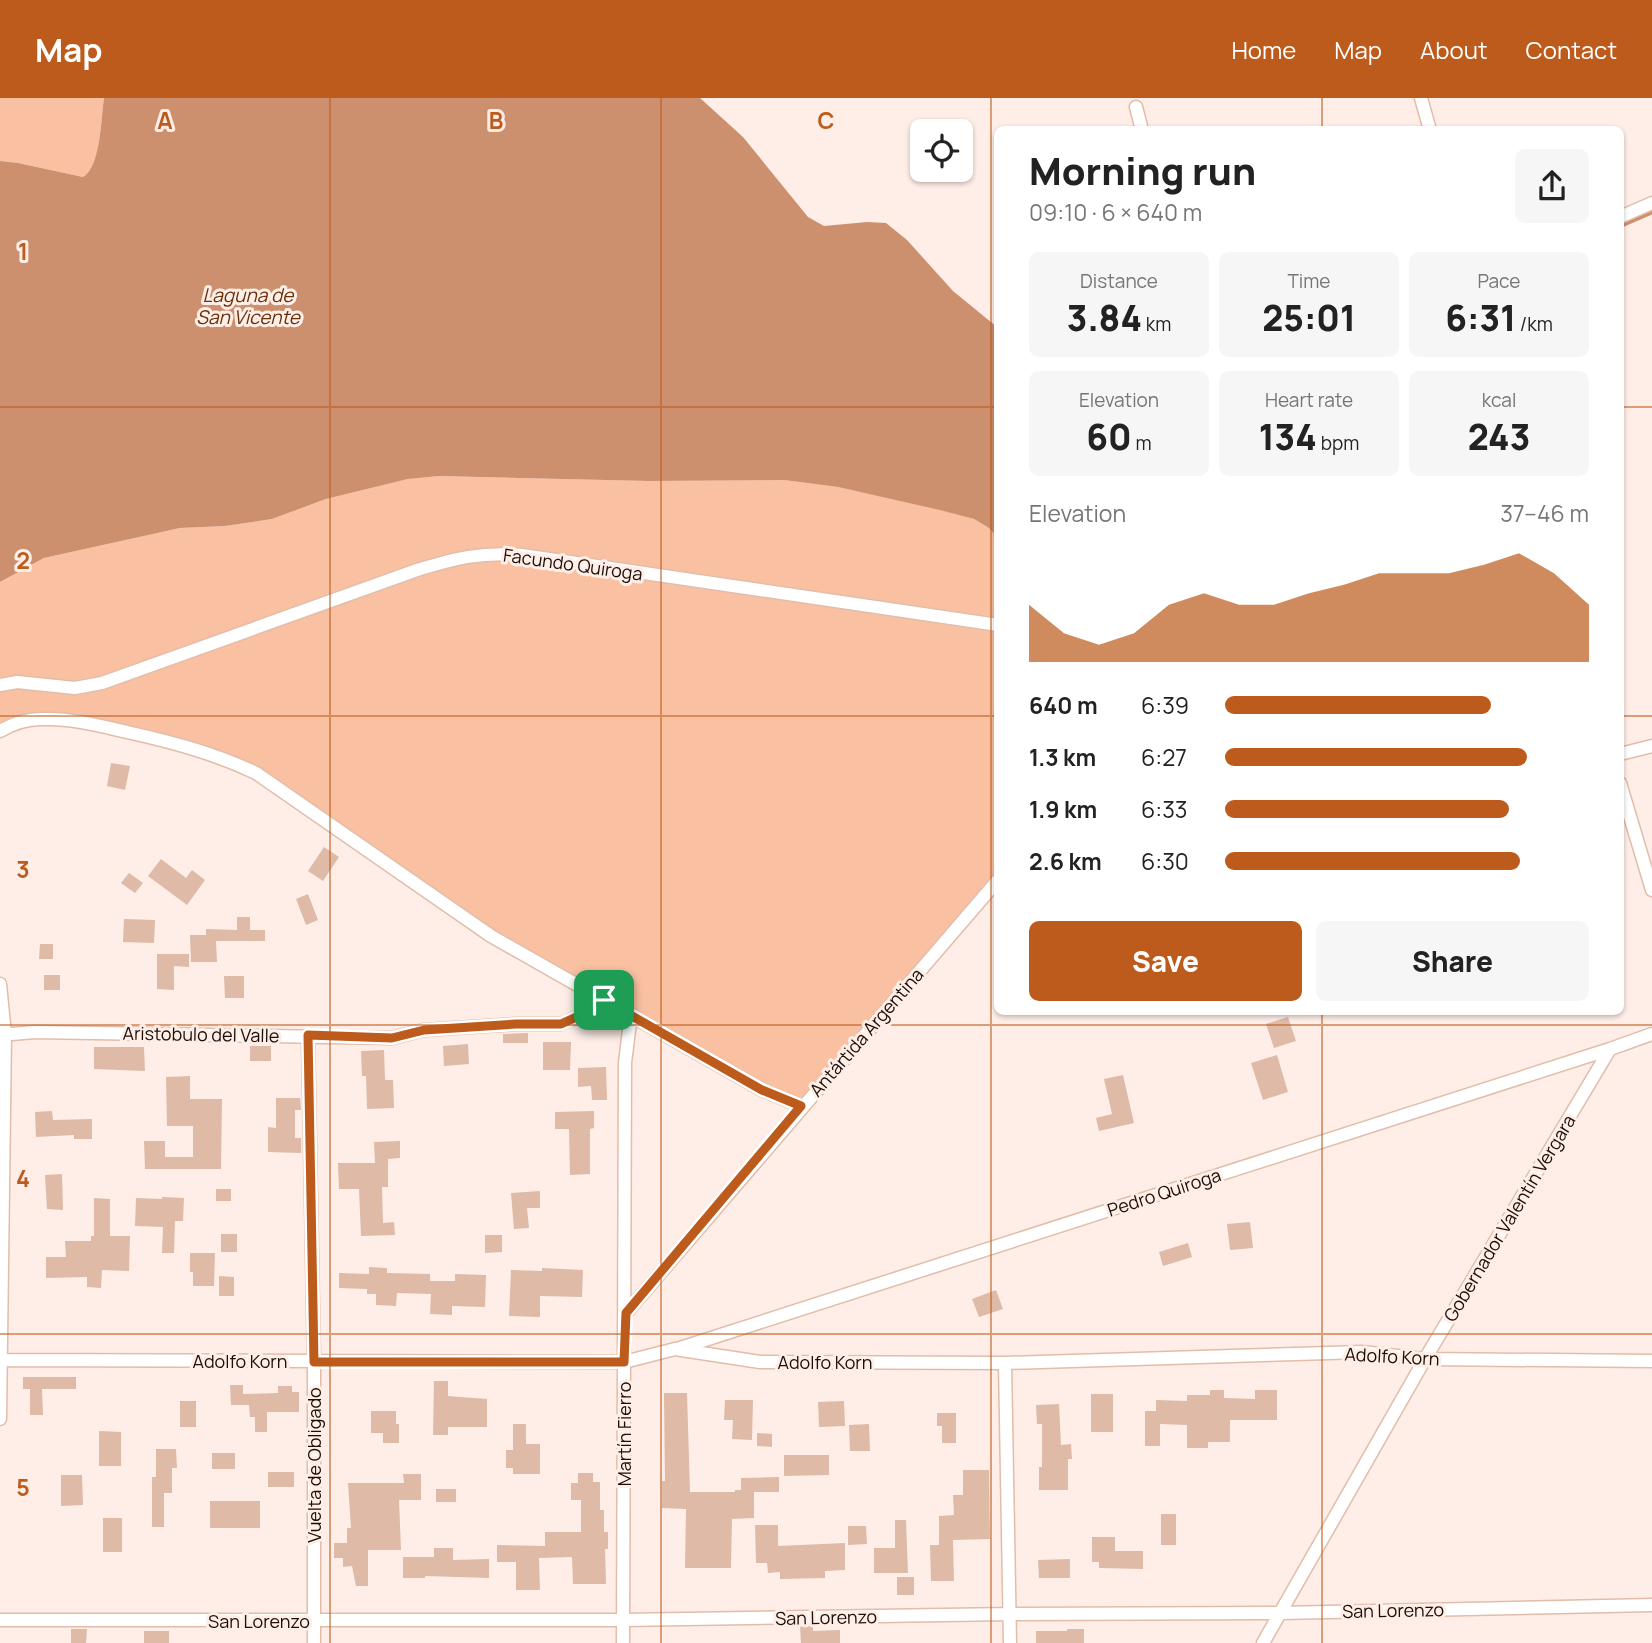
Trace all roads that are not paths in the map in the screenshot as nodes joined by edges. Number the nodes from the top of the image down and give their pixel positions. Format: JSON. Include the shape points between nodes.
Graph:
{"nodes":[{"id":1,"x":1421,"y":98,"type":"edge"},
{"id":2,"x":1136,"y":107,"type":"dead end"},
{"id":3,"x":1141,"y":126,"type":"edge"},
{"id":4,"x":1429,"y":126,"type":"edge"},
{"id":5,"x":1652,"y":203,"type":"edge"},
{"id":6,"x":1624,"y":215,"type":"edge"},
{"id":7,"x":994,"y":624,"type":"edge"},
{"id":8,"x":0,"y":685,"type":"edge"},
{"id":9,"x":0,"y":731,"type":"edge"},
{"id":10,"x":1652,"y":746,"type":"edge"},
{"id":11,"x":1624,"y":753,"type":"edge"},
{"id":12,"x":1624,"y":796,"type":"edge"},
{"id":13,"x":994,"y":885,"type":"edge"},
{"id":14,"x":1652,"y":890,"type":"edge"},
{"id":15,"x":0,"y":984,"type":"edge"},
{"id":16,"x":604,"y":1000,"type":"junction"},
{"id":17,"x":631,"y":1014,"type":"junction"},
{"id":18,"x":2,"y":1034,"type":"edge"},
{"id":19,"x":1652,"y":1034,"type":"edge"},
{"id":20,"x":308,"y":1035,"type":"junction"},
{"id":21,"x":1610,"y":1049,"type":"junction"},
{"id":22,"x":801,"y":1106,"type":"junction"},
{"id":23,"x":626,"y":1313,"type":"junction"},
{"id":24,"x":675,"y":1349,"type":"junction"},
{"id":25,"x":1425,"y":1359,"type":"junction"},
{"id":26,"x":1,"y":1360,"type":"edge"},
{"id":27,"x":1652,"y":1361,"type":"edge"},
{"id":28,"x":314,"y":1362,"type":"junction"},
{"id":29,"x":624,"y":1362,"type":"junction"},
{"id":30,"x":1005,"y":1363,"type":"junction"},
{"id":31,"x":0,"y":1419,"type":"edge"},
{"id":32,"x":1652,"y":1605,"type":"edge"},
{"id":33,"x":1281,"y":1613,"type":"junction"},
{"id":34,"x":1010,"y":1614,"type":"junction"},
{"id":35,"x":0,"y":1620,"type":"edge"},
{"id":36,"x":623,"y":1620,"type":"junction"},
{"id":37,"x":314,"y":1621,"type":"junction"},
{"id":38,"x":314,"y":1643,"type":"edge"},
{"id":39,"x":623,"y":1643,"type":"edge"},
{"id":40,"x":1010,"y":1643,"type":"edge"},
{"id":41,"x":1263,"y":1643,"type":"edge"}],
"edges":[{"from":1,"to":4,"type":"street"},
{"from":2,"to":3,"type":"street"},
{"from":5,"to":6,"type":"street"},
{"from":7,"to":8,"type":"street","name":"Facundo Quiroga","via":[[490,553],[417,570],[102,683],[75,688],[17,682]]},
{"from":9,"to":16,"type":"street","via":[[38,719],[77,721],[222,757],[256,773],[491,936]]},
{"from":10,"to":11,"type":"street"},
{"from":12,"to":14,"type":"street"},
{"from":13,"to":22,"type":"street","name":"Antártida Argentina"},
{"from":15,"to":18,"type":"street"},
{"from":16,"to":17,"type":"street"},
{"from":16,"to":20,"type":"street","name":"Aristobulo del Valle","via":[[561,1024],[424,1030],[392,1038]]},
{"from":17,"to":22,"type":"street","via":[[762,1090]]},
{"from":17,"to":23,"type":"street","name":"Martín Fierro","via":[[625,1063]]},
{"from":18,"to":20,"type":"street","name":"Aristobulo del Valle"},
{"from":18,"to":26,"type":"street"},
{"from":19,"to":21,"type":"street","name":"Pedro Quiroga"},
{"from":20,"to":28,"type":"street","name":"Vuelta de Obligado"},
{"from":21,"to":24,"type":"street","name":"Pedro Quiroga"},
{"from":21,"to":25,"type":"street","name":"Gobernador Valentín Vergara"},
{"from":22,"to":23,"type":"street","name":"Antártida Argentina"},
{"from":23,"to":29,"type":"street","name":"Martín Fierro"},
{"from":24,"to":29,"type":"street","name":"Adolfo Korn"},
{"from":24,"to":30,"type":"street","name":"Adolfo Korn","via":[[760,1362]]},
{"from":25,"to":27,"type":"street","name":"Adolfo Korn"},
{"from":25,"to":30,"type":"street","name":"Adolfo Korn","via":[[1362,1352]]},
{"from":25,"to":33,"type":"street","name":"Gobernador Valentín Vergara"},
{"from":26,"to":28,"type":"street","name":"Adolfo Korn"},
{"from":26,"to":31,"type":"street"},
{"from":28,"to":29,"type":"street","name":"Adolfo Korn"},
{"from":28,"to":37,"type":"street","name":"Vuelta de Obligado"},
{"from":29,"to":36,"type":"street","name":"Martín Fierro"},
{"from":30,"to":34,"type":"street"},
{"from":32,"to":33,"type":"street","name":"San Lorenzo"},
{"from":33,"to":34,"type":"street","name":"San Lorenzo"},
{"from":33,"to":41,"type":"street","name":"Gobernador Valentín Vergara"},
{"from":34,"to":36,"type":"street","name":"San Lorenzo"},
{"from":34,"to":40,"type":"street"},
{"from":35,"to":37,"type":"street","name":"San Lorenzo"},
{"from":36,"to":37,"type":"street","name":"San Lorenzo"},
{"from":36,"to":39,"type":"street","name":"Martín Fierro"},
{"from":37,"to":38,"type":"street","name":"Vuelta de Obligado"}]}
